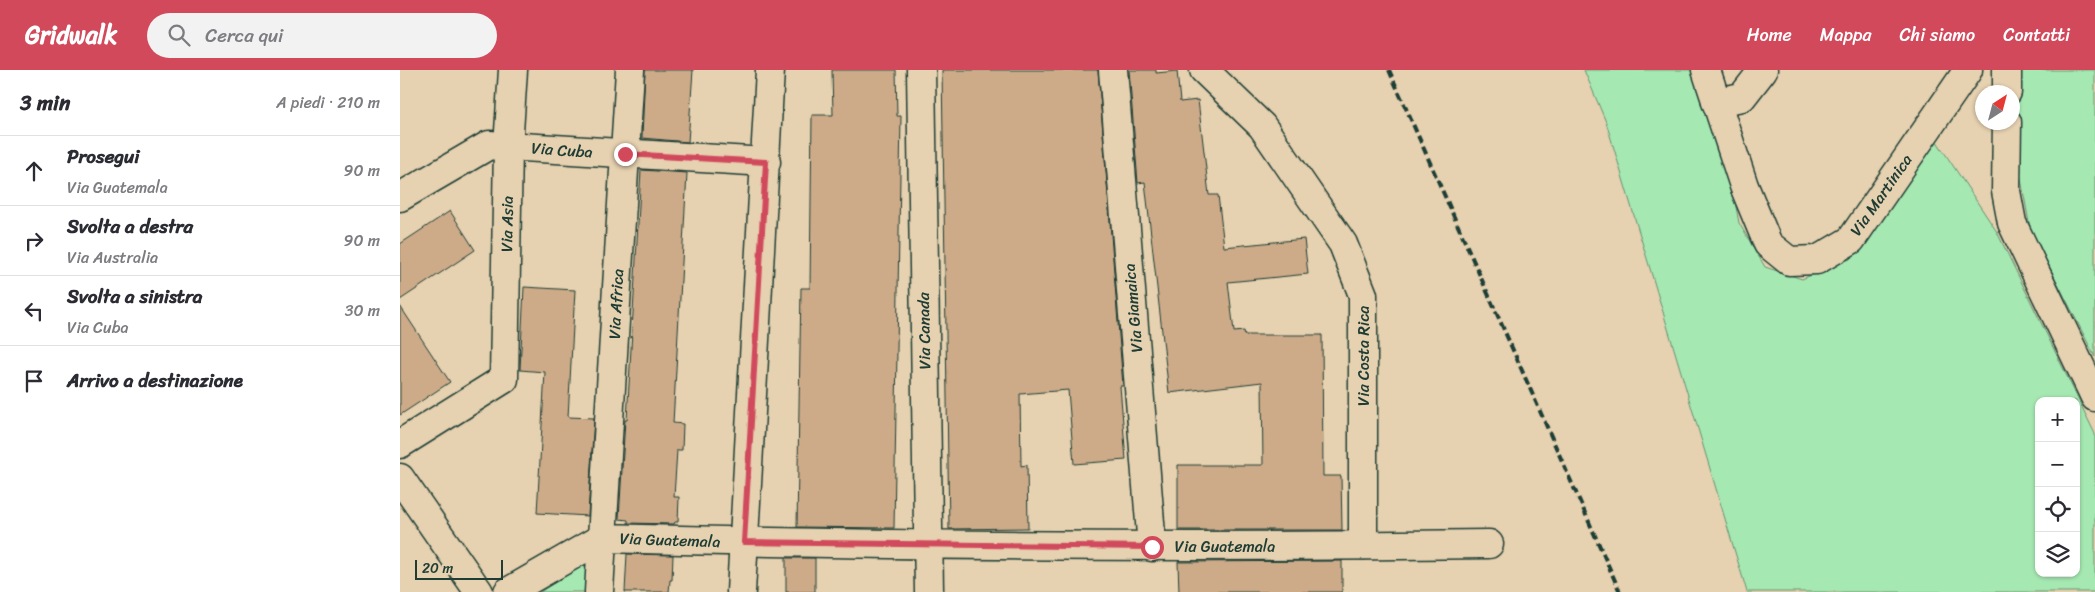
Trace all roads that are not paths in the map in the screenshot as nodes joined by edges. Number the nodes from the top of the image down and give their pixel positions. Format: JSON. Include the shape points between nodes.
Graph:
{"nodes":[{"id":1,"x":513,"y":70,"type":"edge"},
{"id":2,"x":630,"y":70,"type":"edge"},
{"id":3,"x":770,"y":70,"type":"edge"},
{"id":4,"x":921,"y":70,"type":"edge"},
{"id":5,"x":1113,"y":70,"type":"edge"},
{"id":6,"x":1204,"y":70,"type":"edge"},
{"id":7,"x":1706,"y":70,"type":"edge"},
{"id":8,"x":1763,"y":70,"type":"edge"},
{"id":9,"x":1968,"y":70,"type":"edge"},
{"id":10,"x":2007,"y":70,"type":"edge"},
{"id":11,"x":2007,"y":85,"type":"edge"},
{"id":12,"x":1716,"y":102,"type":"junction"},
{"id":13,"x":2007,"y":130,"type":"edge"},
{"id":14,"x":508,"y":147,"type":"junction"},
{"id":15,"x":625,"y":154,"type":"junction"},
{"id":16,"x":766,"y":162,"type":"junction"},
{"id":17,"x":400,"y":196,"type":"edge"},
{"id":18,"x":2095,"y":397,"type":"edge"},
{"id":19,"x":400,"y":444,"type":"edge"},
{"id":20,"x":400,"y":478,"type":"edge"},
{"id":21,"x":602,"y":538,"type":"junction"},
{"id":22,"x":744,"y":542,"type":"junction"},
{"id":23,"x":927,"y":544,"type":"junction"},
{"id":24,"x":1489,"y":544,"type":"dead end"},
{"id":25,"x":1364,"y":545,"type":"junction"},
{"id":26,"x":1152,"y":547,"type":"junction"},
{"id":27,"x":479,"y":592,"type":"edge"},
{"id":28,"x":508,"y":592,"type":"edge"},
{"id":29,"x":600,"y":592,"type":"edge"},
{"id":30,"x":741,"y":592,"type":"edge"},
{"id":31,"x":928,"y":592,"type":"edge"}],
"edges":[{"from":1,"to":14,"type":"street","name":"Via Asia"},
{"from":2,"to":15,"type":"street","name":"Via Africa"},
{"from":3,"to":16,"type":"street"},
{"from":4,"to":23,"type":"street","name":"Via Canada"},
{"from":5,"to":26,"type":"street","name":"Via Giamaica"},
{"from":6,"to":25,"type":"street","name":"Via Costa Rica","via":[[1262,126],[1342,244],[1363,295]]},
{"from":7,"to":12,"type":"street","name":"Via Martinica"},
{"from":8,"to":12,"type":"street","via":[[1742,97]]},
{"from":9,"to":12,"type":"street","name":"Via Martinica","via":[[1851,240],[1817,260],[1789,261],[1768,244],[1744,186]]},
{"from":10,"to":11,"type":"street"},
{"from":13,"to":18,"type":"street","via":[[2006,191],[2012,223]]},
{"from":14,"to":15,"type":"street","name":"Via Cuba"},
{"from":14,"to":17,"type":"street","name":"Via Cuba","via":[[489,145]]},
{"from":14,"to":19,"type":"street","name":"Via Asia","via":[[504,379]]},
{"from":15,"to":16,"type":"street","name":"Via Cuba"},
{"from":15,"to":21,"type":"street","name":"Via Africa"},
{"from":16,"to":22,"type":"street"},
{"from":20,"to":27,"type":"street"},
{"from":21,"to":22,"type":"street","name":"Via Guatemala"},
{"from":21,"to":28,"type":"street"},
{"from":21,"to":29,"type":"street","name":"Via Africa"},
{"from":22,"to":23,"type":"street","name":"Via Guatemala"},
{"from":22,"to":30,"type":"street"},
{"from":23,"to":26,"type":"street","name":"Via Guatemala"},
{"from":23,"to":31,"type":"street","name":"Via Canada"},
{"from":24,"to":25,"type":"street","name":"Via Guatemala"},
{"from":25,"to":26,"type":"street","name":"Via Guatemala"}]}
